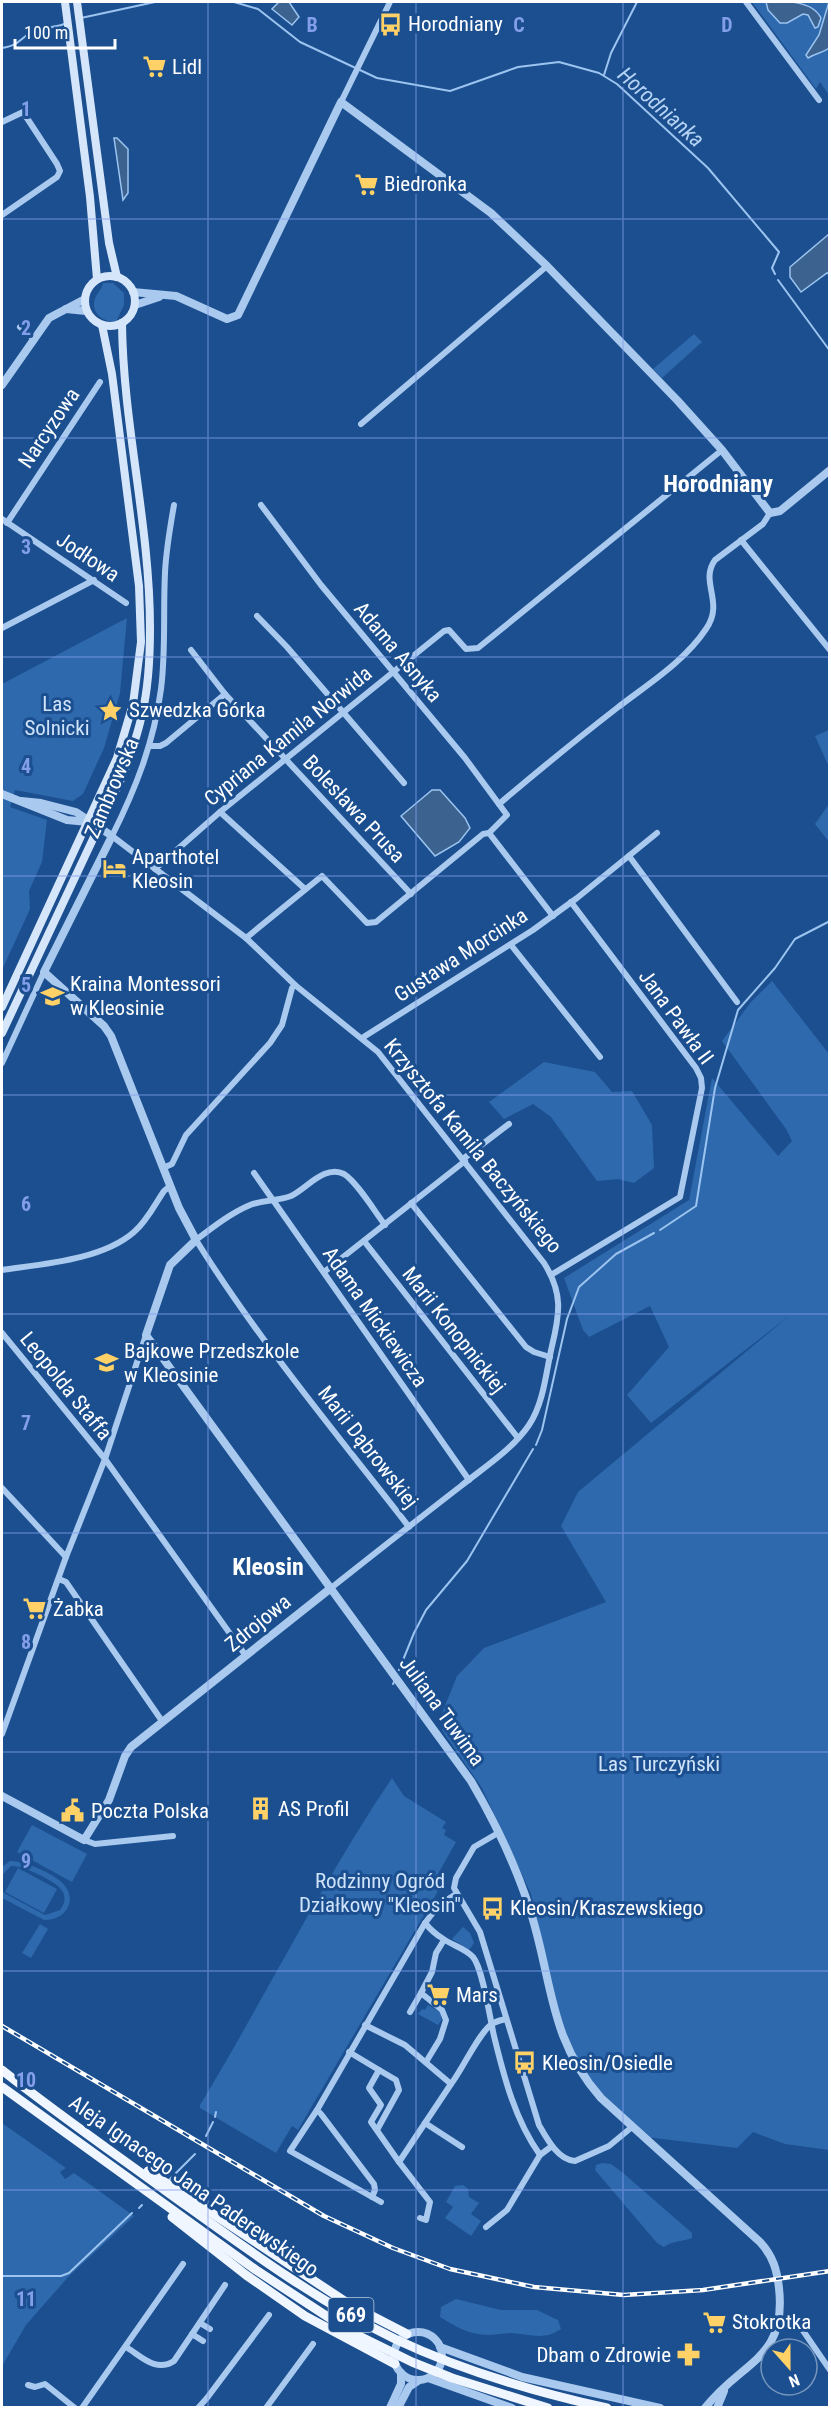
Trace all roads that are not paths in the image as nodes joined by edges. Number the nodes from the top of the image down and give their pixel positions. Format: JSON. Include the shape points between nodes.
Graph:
{"nodes":[{"id":1,"x":77,"y":2,"type":"edge"},
{"id":2,"x":390,"y":2,"type":"edge"},
{"id":3,"x":746,"y":2,"type":"edge"},
{"id":4,"x":65,"y":4,"type":"edge"},
{"id":5,"x":819,"y":100,"type":"dead end"},
{"id":6,"x":340,"y":102,"type":"junction"},
{"id":7,"x":2,"y":122,"type":"edge"},
{"id":8,"x":2,"y":215,"type":"edge"},
{"id":9,"x":547,"y":266,"type":"junction"},
{"id":10,"x":117,"y":277,"type":"junction"},
{"id":11,"x":97,"y":279,"type":"junction"},
{"id":12,"x":133,"y":292,"type":"junction"},
{"id":13,"x":163,"y":295,"type":"junction"},
{"id":14,"x":85,"y":299,"type":"junction"},
{"id":15,"x":135,"y":305,"type":"junction"},
{"id":16,"x":65,"y":309,"type":"junction"},
{"id":17,"x":86,"y":311,"type":"junction"},
{"id":18,"x":122,"y":323,"type":"junction"},
{"id":19,"x":102,"y":325,"type":"junction"},
{"id":20,"x":20,"y":327,"type":"dead end"},
{"id":21,"x":33,"y":338,"type":"junction"},
{"id":22,"x":100,"y":382,"type":"dead end"},
{"id":23,"x":2,"y":385,"type":"edge"},
{"id":24,"x":361,"y":424,"type":"dead end"},
{"id":25,"x":722,"y":450,"type":"junction"},
{"id":26,"x":830,"y":470,"type":"edge"},
{"id":27,"x":174,"y":505,"type":"dead end"},
{"id":28,"x":261,"y":506,"type":"dead end"},
{"id":29,"x":770,"y":513,"type":"junction"},
{"id":30,"x":4,"y":521,"type":"edge"},
{"id":31,"x":741,"y":540,"type":"junction"},
{"id":32,"x":94,"y":580,"type":"junction"},
{"id":33,"x":126,"y":603,"type":"dead end"},
{"id":34,"x":257,"y":616,"type":"dead end"},
{"id":35,"x":2,"y":628,"type":"edge"},
{"id":36,"x":191,"y":650,"type":"dead end"},
{"id":37,"x":830,"y":650,"type":"edge"},
{"id":38,"x":394,"y":672,"type":"junction"},
{"id":39,"x":225,"y":693,"type":"junction"},
{"id":40,"x":343,"y":712,"type":"junction"},
{"id":41,"x":151,"y":746,"type":"junction"},
{"id":42,"x":285,"y":759,"type":"junction"},
{"id":43,"x":404,"y":783,"type":"dead end"},
{"id":44,"x":2,"y":794,"type":"edge"},
{"id":45,"x":499,"y":804,"type":"junction"},
{"id":46,"x":220,"y":812,"type":"junction"},
{"id":47,"x":88,"y":822,"type":"junction"},
{"id":48,"x":98,"y":828,"type":"junction"},
{"id":49,"x":489,"y":833,"type":"junction"},
{"id":50,"x":657,"y":833,"type":"dead end"},
{"id":51,"x":112,"y":837,"type":"junction"},
{"id":52,"x":629,"y":856,"type":"junction"},
{"id":53,"x":155,"y":869,"type":"junction"},
{"id":54,"x":305,"y":889,"type":"junction"},
{"id":55,"x":411,"y":894,"type":"junction"},
{"id":56,"x":571,"y":902,"type":"junction"},
{"id":57,"x":553,"y":916,"type":"junction"},
{"id":58,"x":246,"y":938,"type":"junction"},
{"id":59,"x":511,"y":945,"type":"junction"},
{"id":60,"x":44,"y":972,"type":"junction"},
{"id":61,"x":295,"y":985,"type":"junction"},
{"id":62,"x":737,"y":1002,"type":"dead end"},
{"id":63,"x":2,"y":1007,"type":"edge"},
{"id":64,"x":2,"y":1033,"type":"edge"},
{"id":65,"x":362,"y":1038,"type":"junction"},
{"id":66,"x":600,"y":1057,"type":"dead end"},
{"id":67,"x":2,"y":1063,"type":"edge"},
{"id":68,"x":508,"y":1124,"type":"dead end"},
{"id":69,"x":464,"y":1160,"type":"junction"},
{"id":70,"x":163,"y":1168,"type":"junction"},
{"id":71,"x":254,"y":1173,"type":"dead end"},
{"id":72,"x":170,"y":1186,"type":"junction"},
{"id":73,"x":272,"y":1200,"type":"junction"},
{"id":74,"x":411,"y":1203,"type":"junction"},
{"id":75,"x":385,"y":1224,"type":"junction"},
{"id":76,"x":196,"y":1240,"type":"junction"},
{"id":77,"x":364,"y":1241,"type":"junction"},
{"id":78,"x":2,"y":1270,"type":"edge"},
{"id":79,"x":324,"y":1272,"type":"junction"},
{"id":80,"x":551,"y":1275,"type":"junction"},
{"id":81,"x":2,"y":1333,"type":"edge"},
{"id":82,"x":146,"y":1335,"type":"junction"},
{"id":83,"x":550,"y":1357,"type":"junction"},
{"id":84,"x":518,"y":1438,"type":"junction"},
{"id":85,"x":105,"y":1460,"type":"junction"},
{"id":86,"x":469,"y":1480,"type":"junction"},
{"id":87,"x":2,"y":1488,"type":"edge"},
{"id":88,"x":409,"y":1527,"type":"junction"},
{"id":89,"x":66,"y":1557,"type":"junction"},
{"id":90,"x":59,"y":1579,"type":"junction"},
{"id":91,"x":331,"y":1588,"type":"junction"},
{"id":92,"x":246,"y":1656,"type":"junction"},
{"id":93,"x":162,"y":1721,"type":"junction"},
{"id":94,"x":2,"y":1734,"type":"edge"},
{"id":95,"x":2,"y":1796,"type":"edge"},
{"id":96,"x":498,"y":1833,"type":"junction"},
{"id":97,"x":173,"y":1836,"type":"dead end"},
{"id":98,"x":84,"y":1840,"type":"junction"},
{"id":99,"x":456,"y":1894,"type":"junction"},
{"id":100,"x":425,"y":1923,"type":"junction"},
{"id":101,"x":444,"y":1940,"type":"junction"},
{"id":102,"x":421,"y":1993,"type":"junction"},
{"id":103,"x":410,"y":2012,"type":"dead end"},
{"id":104,"x":506,"y":2019,"type":"junction"},
{"id":105,"x":492,"y":2024,"type":"junction"},
{"id":106,"x":365,"y":2025,"type":"junction"},
{"id":107,"x":349,"y":2052,"type":"junction"},
{"id":108,"x":426,"y":2062,"type":"junction"},
{"id":109,"x":2,"y":2070,"type":"edge"},
{"id":110,"x":379,"y":2070,"type":"junction"},
{"id":111,"x":451,"y":2084,"type":"junction"},
{"id":112,"x":2,"y":2087,"type":"edge"},
{"id":113,"x":317,"y":2110,"type":"junction"},
{"id":114,"x":425,"y":2123,"type":"junction"},
{"id":115,"x":632,"y":2127,"type":"junction"},
{"id":116,"x":377,"y":2130,"type":"junction"},
{"id":117,"x":552,"y":2146,"type":"junction"},
{"id":118,"x":462,"y":2147,"type":"dead end"},
{"id":119,"x":540,"y":2155,"type":"junction"},
{"id":120,"x":125,"y":2161,"type":"junction"},
{"id":121,"x":399,"y":2162,"type":"junction"},
{"id":122,"x":130,"y":2180,"type":"junction"},
{"id":123,"x":372,"y":2197,"type":"junction"},
{"id":124,"x":381,"y":2202,"type":"dead end"},
{"id":125,"x":420,"y":2218,"type":"dead end"},
{"id":126,"x":486,"y":2227,"type":"dead end"},
{"id":127,"x":183,"y":2264,"type":"dead end"},
{"id":128,"x":225,"y":2285,"type":"dead end"},
{"id":129,"x":269,"y":2315,"type":"dead end"},
{"id":130,"x":780,"y":2320,"type":"junction"},
{"id":131,"x":200,"y":2323,"type":"junction"},
{"id":132,"x":210,"y":2329,"type":"dead end"},
{"id":133,"x":192,"y":2334,"type":"junction"},
{"id":134,"x":405,"y":2336,"type":"junction"},
{"id":135,"x":202,"y":2341,"type":"dead end"},
{"id":136,"x":313,"y":2344,"type":"dead end"},
{"id":137,"x":126,"y":2346,"type":"junction"},
{"id":138,"x":441,"y":2352,"type":"junction"},
{"id":139,"x":397,"y":2365,"type":"junction"},
{"id":140,"x":830,"y":2370,"type":"edge"},
{"id":141,"x":427,"y":2377,"type":"junction"},
{"id":142,"x":28,"y":2385,"type":"dead end"},
{"id":143,"x":726,"y":2387,"type":"junction"},
{"id":144,"x":75,"y":2408,"type":"edge"},
{"id":145,"x":82,"y":2408,"type":"edge"},
{"id":146,"x":198,"y":2408,"type":"edge"},
{"id":147,"x":266,"y":2408,"type":"edge"},
{"id":148,"x":390,"y":2408,"type":"edge"},
{"id":149,"x":398,"y":2408,"type":"edge"},
{"id":150,"x":512,"y":2408,"type":"edge"},
{"id":151,"x":548,"y":2408,"type":"edge"},
{"id":152,"x":607,"y":2408,"type":"edge"},
{"id":153,"x":660,"y":2408,"type":"edge"},
{"id":154,"x":705,"y":2408,"type":"edge"},
{"id":155,"x":717,"y":2408,"type":"edge"}],
"edges":[{"from":1,"to":10,"type":"main road","via":[[109,243]]},
{"from":2,"to":6,"type":"street"},
{"from":3,"to":5,"type":"street"},
{"from":4,"to":11,"type":"main road","via":[[93,218]]},
{"from":6,"to":9,"type":"street","via":[[491,213]]},
{"from":6,"to":13,"type":"street","via":[[238,315],[227,319]]},
{"from":7,"to":8,"type":"street","via":[[23,112],[60,171]]},
{"from":9,"to":24,"type":"street"},
{"from":9,"to":25,"type":"street"},
{"from":10,"to":11,"type":"main road"},
{"from":10,"to":12,"type":"main road"},
{"from":11,"to":14,"type":"main road","via":[[88,288]]},
{"from":12,"to":13,"type":"street"},
{"from":12,"to":15,"type":"main road"},
{"from":13,"to":15,"type":"street"},
{"from":14,"to":16,"type":"street"},
{"from":14,"to":17,"type":"main road"},
{"from":15,"to":18,"type":"main road"},
{"from":16,"to":17,"type":"street"},
{"from":16,"to":21,"type":"street","via":[[49,318]]},
{"from":17,"to":19,"type":"main road"},
{"from":18,"to":19,"type":"main road"},
{"from":18,"to":48,"type":"main road","name":"Zambrowska","via":[[124,370],[147,552],[150,655],[143,713],[123,775]]},
{"from":19,"to":47,"type":"main road","name":"Zambrowska","via":[[112,374],[141,613],[139,662],[129,722]]},
{"from":20,"to":21,"type":"street"},
{"from":21,"to":23,"type":"street"},
{"from":22,"to":30,"type":"street","name":"Narcyzowa"},
{"from":25,"to":29,"type":"street"},
{"from":25,"to":38,"type":"street","name":"Cypriana Kamila Norwida","via":[[478,648],[466,649],[448,630],[444,631]]},
{"from":26,"to":29,"type":"street","via":[[780,511]]},
{"from":27,"to":41,"type":"street","name":"Zambrowska","via":[[167,546],[161,686]]},
{"from":28,"to":38,"type":"street","name":"Adama Asnyka"},
{"from":29,"to":31,"type":"street","via":[[763,524]]},
{"from":30,"to":32,"type":"street","name":"Jodłowa"},
{"from":31,"to":37,"type":"street"},
{"from":31,"to":45,"type":"street","via":[[711,566],[714,617],[678,661]]},
{"from":32,"to":33,"type":"street","name":"Jodłowa"},
{"from":32,"to":35,"type":"street"},
{"from":34,"to":40,"type":"street"},
{"from":36,"to":39,"type":"street","name":"Bolesława Prusa"},
{"from":38,"to":40,"type":"street","name":"Cypriana Kamila Norwida"},
{"from":38,"to":45,"type":"street","name":"Adama Asnyka"},
{"from":39,"to":41,"type":"street","via":[[166,743]]},
{"from":39,"to":42,"type":"street","name":"Bolesława Prusa"},
{"from":40,"to":42,"type":"street","name":"Cypriana Kamila Norwida"},
{"from":40,"to":43,"type":"street"},
{"from":41,"to":51,"type":"street","name":"Zambrowska"},
{"from":42,"to":46,"type":"street","name":"Cypriana Kamila Norwida"},
{"from":42,"to":55,"type":"street","name":"Bolesława Prusa"},
{"from":44,"to":47,"type":"street","name":"Krzysztofa Kamila Baczyńskiego","via":[[69,809]]},
{"from":45,"to":49,"type":"street","name":"Adama Asnyka","via":[[505,811],[504,819]]},
{"from":46,"to":53,"type":"street","name":"Cypriana Kamila Norwida"},
{"from":46,"to":54,"type":"street"},
{"from":47,"to":48,"type":"street","name":"Krzysztofa Kamila Baczyńskiego"},
{"from":47,"to":63,"type":"main road","name":"Zambrowska"},
{"from":48,"to":51,"type":"street","name":"Krzysztofa Kamila Baczyńskiego"},
{"from":48,"to":64,"type":"main road","name":"Zambrowska"},
{"from":49,"to":55,"type":"street"},
{"from":49,"to":57,"type":"street"},
{"from":50,"to":52,"type":"street","name":"Gustawa Morcinka"},
{"from":51,"to":53,"type":"street","name":"Krzysztofa Kamila Baczyńskiego"},
{"from":51,"to":60,"type":"street","name":"Zambrowska"},
{"from":52,"to":56,"type":"street","name":"Gustawa Morcinka"},
{"from":52,"to":62,"type":"street"},
{"from":53,"to":58,"type":"street","name":"Krzysztofa Kamila Baczyńskiego"},
{"from":54,"to":55,"type":"street","via":[[322,876],[367,923],[376,922]]},
{"from":54,"to":58,"type":"street"},
{"from":56,"to":57,"type":"street","name":"Gustawa Morcinka"},
{"from":56,"to":80,"type":"street","name":"Jana Pawła II","via":[[696,1068],[702,1088],[680,1197]]},
{"from":57,"to":59,"type":"street","name":"Gustawa Morcinka"},
{"from":58,"to":61,"type":"street","name":"Krzysztofa Kamila Baczyńskiego"},
{"from":59,"to":65,"type":"street","name":"Gustawa Morcinka"},
{"from":59,"to":66,"type":"street"},
{"from":60,"to":67,"type":"street","name":"Zambrowska"},
{"from":60,"to":70,"type":"street","via":[[111,1036]]},
{"from":61,"to":65,"type":"street","name":"Krzysztofa Kamila Baczyńskiego"},
{"from":61,"to":70,"type":"street","via":[[282,1025],[270,1043],[186,1136],[172,1164]]},
{"from":65,"to":69,"type":"street","name":"Krzysztofa Kamila Baczyńskiego","via":[[378,1052]]},
{"from":68,"to":69,"type":"street"},
{"from":69,"to":74,"type":"street"},
{"from":69,"to":80,"type":"street","name":"Krzysztofa Kamila Baczyńskiego"},
{"from":70,"to":72,"type":"street"},
{"from":71,"to":73,"type":"street","name":"Adama Mickiewicza"},
{"from":72,"to":76,"type":"street"},
{"from":72,"to":78,"type":"street","via":[[136,1231],[111,1247]]},
{"from":73,"to":75,"type":"street","via":[[298,1192],[328,1173],[343,1174]]},
{"from":73,"to":76,"type":"street","via":[[236,1212]]},
{"from":73,"to":79,"type":"street","name":"Adama Mickiewicza"},
{"from":74,"to":75,"type":"street"},
{"from":74,"to":83,"type":"street","via":[[526,1347]]},
{"from":75,"to":77,"type":"street"},
{"from":76,"to":82,"type":"street","via":[[170,1265]]},
{"from":76,"to":88,"type":"street","name":"Marii Dąbrowskiej","via":[[260,1337]]},
{"from":77,"to":79,"type":"street"},
{"from":77,"to":84,"type":"street","name":"Marii Konopnickiej"},
{"from":79,"to":86,"type":"street","name":"Adama Mickiewicza"},
{"from":80,"to":83,"type":"street","name":"Krzysztofa Kamila Baczyńskiego","via":[[560,1309]]},
{"from":81,"to":85,"type":"street","name":"Leopolda Staffa"},
{"from":82,"to":85,"type":"street"},
{"from":82,"to":91,"type":"street","name":"Juliana Tuwima"},
{"from":83,"to":84,"type":"street","name":"Krzysztofa Kamila Baczyńskiego","via":[[535,1414]]},
{"from":84,"to":86,"type":"street","name":"Zdrojowa"},
{"from":85,"to":89,"type":"street"},
{"from":85,"to":92,"type":"street","name":"Leopolda Staffa"},
{"from":86,"to":88,"type":"street","name":"Zdrojowa"},
{"from":87,"to":89,"type":"street"},
{"from":88,"to":91,"type":"street","name":"Zdrojowa"},
{"from":89,"to":90,"type":"street"},
{"from":90,"to":93,"type":"street","via":[[66,1582]]},
{"from":90,"to":94,"type":"street"},
{"from":91,"to":92,"type":"street","name":"Zdrojowa"},
{"from":91,"to":96,"type":"street","name":"Juliana Tuwima","via":[[471,1781]]},
{"from":92,"to":93,"type":"street","name":"Zdrojowa"},
{"from":93,"to":98,"type":"street","name":"Zdrojowa","via":[[125,1756],[109,1800]]},
{"from":95,"to":98,"type":"street"},
{"from":96,"to":99,"type":"street","via":[[470,1853],[456,1878]]},
{"from":96,"to":115,"type":"street","name":"Juliana Tuwima","via":[[531,1914],[565,2045],[590,2086]]},
{"from":97,"to":98,"type":"street","via":[[95,1844]]},
{"from":99,"to":100,"type":"street","via":[[439,1905]]},
{"from":99,"to":104,"type":"street","via":[[480,1932]]},
{"from":100,"to":101,"type":"street"},
{"from":100,"to":106,"type":"street"},
{"from":101,"to":102,"type":"street"},
{"from":101,"to":105,"type":"street","via":[[474,1958]]},
{"from":102,"to":103,"type":"street"},
{"from":102,"to":108,"type":"street","via":[[442,2010],[446,2020]]},
{"from":104,"to":105,"type":"street"},
{"from":104,"to":117,"type":"street","via":[[535,2117]]},
{"from":105,"to":111,"type":"street"},
{"from":105,"to":119,"type":"street","via":[[524,2132]]},
{"from":106,"to":107,"type":"street"},
{"from":106,"to":108,"type":"street","via":[[405,2045]]},
{"from":107,"to":110,"type":"street"},
{"from":107,"to":113,"type":"street"},
{"from":108,"to":111,"type":"street"},
{"from":109,"to":120,"type":"main road","name":"Aleja Ignacego Jana Paderewskiego","number":"669"},
{"from":110,"to":116,"type":"street","via":[[369,2088],[381,2105],[371,2122]]},
{"from":110,"to":116,"type":"street","via":[[396,2080],[399,2090]]},
{"from":111,"to":114,"type":"street"},
{"from":112,"to":122,"type":"main road","name":"Aleja Ignacego Jana Paderewskiego","number":"669"},
{"from":113,"to":123,"type":"street","via":[[374,2184]]},
{"from":113,"to":123,"type":"street","via":[[290,2151]]},
{"from":114,"to":118,"type":"street"},
{"from":114,"to":121,"type":"street"},
{"from":115,"to":117,"type":"street","via":[[614,2144],[582,2160],[567,2160]]},
{"from":115,"to":130,"type":"street","name":"Juliana Tuwima","via":[[769,2252],[777,2273]]},
{"from":116,"to":121,"type":"street"},
{"from":117,"to":119,"type":"street"},
{"from":119,"to":126,"type":"street","via":[[507,2210]]},
{"from":120,"to":134,"type":"main road","via":[[153,2174],[349,2304]]},
{"from":120,"to":152,"type":"main road","name":"Aleja Ignacego Jana Paderewskiego","number":"669","via":[[261,2259],[394,2338],[522,2387]]},
{"from":121,"to":125,"type":"street","via":[[430,2202],[426,2220]]},
{"from":122,"to":139,"type":"main road","via":[[145,2197],[305,2316]]},
{"from":122,"to":151,"type":"main road","name":"Aleja Ignacego Jana Paderewskiego","number":"669","via":[[351,2332],[442,2374]]},
{"from":123,"to":124,"type":"street"},
{"from":127,"to":137,"type":"street"},
{"from":128,"to":131,"type":"street"},
{"from":129,"to":146,"type":"street"},
{"from":130,"to":140,"type":"street","via":[[795,2319]]},
{"from":130,"to":143,"type":"street","via":[[770,2344]]},
{"from":131,"to":132,"type":"street"},
{"from":131,"to":133,"type":"street"},
{"from":133,"to":135,"type":"street"},
{"from":133,"to":137,"type":"street","via":[[168,2365],[153,2365]]},
{"from":134,"to":138,"type":"street","via":[[414,2332],[427,2334]]},
{"from":134,"to":139,"type":"street","via":[[396,2347]]},
{"from":136,"to":147,"type":"street"},
{"from":137,"to":145,"type":"street"},
{"from":138,"to":141,"type":"street","via":[[440,2365]]},
{"from":138,"to":153,"type":"street","via":[[522,2377]]},
{"from":139,"to":141,"type":"street","via":[[413,2380]]},
{"from":139,"to":148,"type":"street","via":[[401,2384]]},
{"from":141,"to":149,"type":"street","via":[[409,2387]]},
{"from":141,"to":150,"type":"street"},
{"from":142,"to":144,"type":"street","via":[[45,2384]]},
{"from":143,"to":154,"type":"street"},
{"from":143,"to":155,"type":"street"}]}
